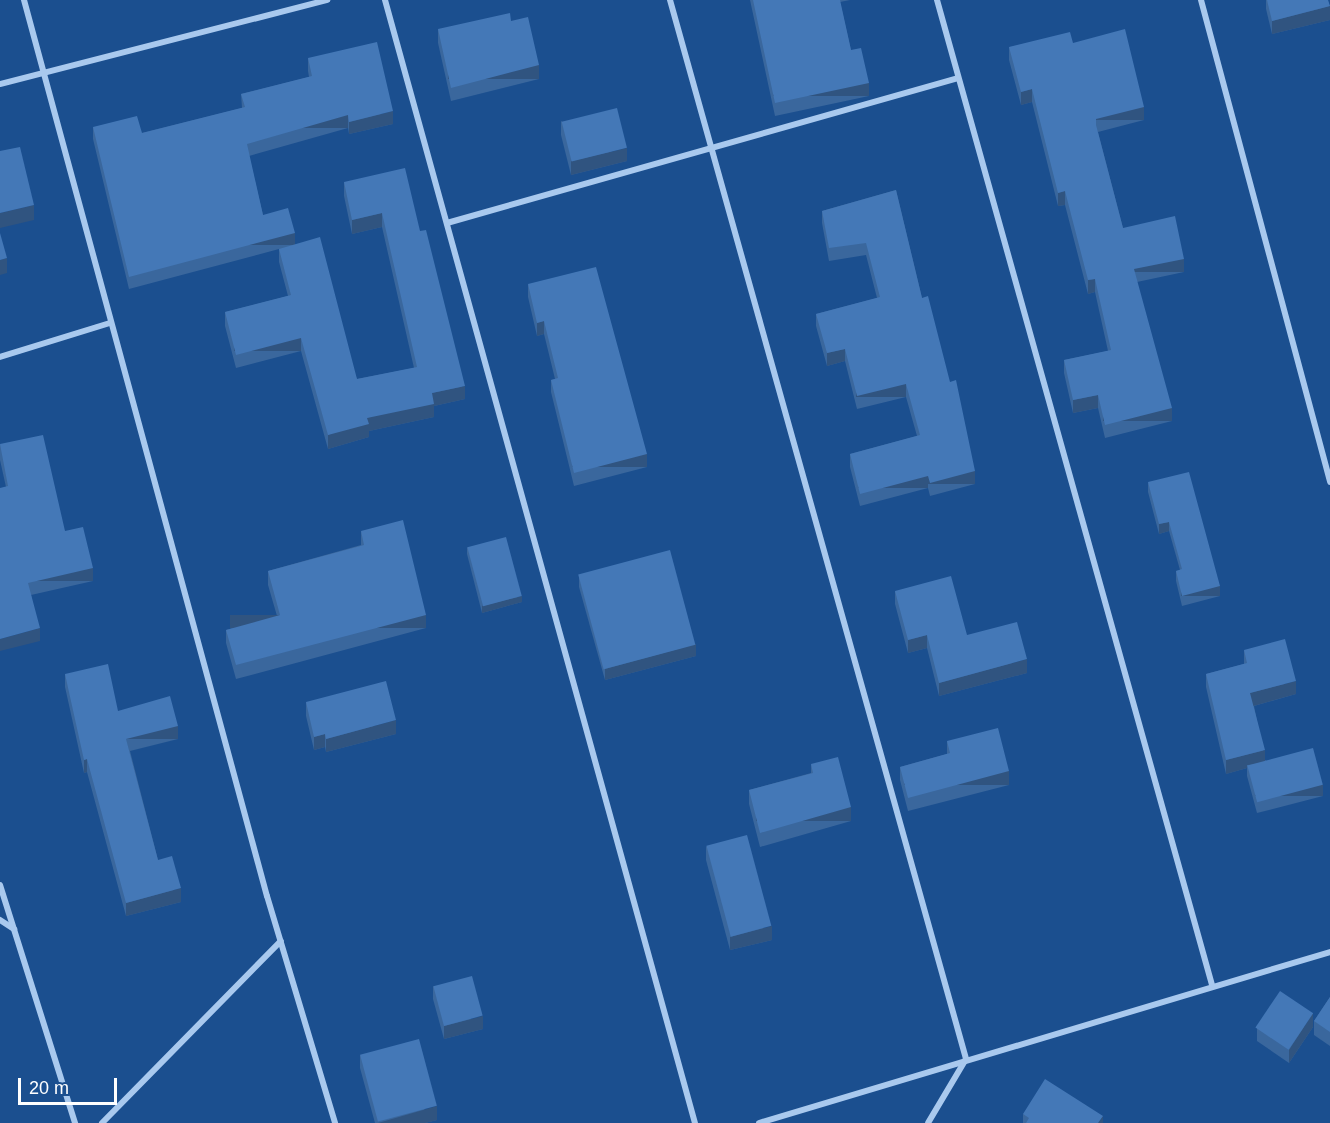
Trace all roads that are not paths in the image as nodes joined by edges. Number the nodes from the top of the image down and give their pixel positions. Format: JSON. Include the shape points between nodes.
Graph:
{"nodes":[{"id":1,"x":24,"y":0,"type":"edge"},
{"id":2,"x":327,"y":0,"type":"edge"},
{"id":3,"x":385,"y":0,"type":"edge"},
{"id":4,"x":670,"y":0,"type":"edge"},
{"id":5,"x":938,"y":0,"type":"edge"},
{"id":6,"x":1201,"y":0,"type":"edge"},
{"id":7,"x":43,"y":72,"type":"junction"},
{"id":8,"x":958,"y":78,"type":"junction"},
{"id":9,"x":0,"y":84,"type":"edge"},
{"id":10,"x":711,"y":148,"type":"junction"},
{"id":11,"x":447,"y":223,"type":"junction"},
{"id":12,"x":110,"y":323,"type":"junction"},
{"id":13,"x":0,"y":357,"type":"edge"},
{"id":14,"x":1330,"y":482,"type":"edge"},
{"id":15,"x":0,"y":885,"type":"edge"},
{"id":16,"x":0,"y":920,"type":"edge"},
{"id":17,"x":14,"y":929,"type":"junction"},
{"id":18,"x":281,"y":941,"type":"junction"},
{"id":19,"x":1330,"y":952,"type":"edge"},
{"id":20,"x":1212,"y":985,"type":"junction"},
{"id":21,"x":966,"y":1059,"type":"junction"},
{"id":22,"x":75,"y":1123,"type":"edge"},
{"id":23,"x":102,"y":1123,"type":"edge"},
{"id":24,"x":335,"y":1123,"type":"edge"},
{"id":25,"x":695,"y":1123,"type":"edge"},
{"id":26,"x":759,"y":1123,"type":"edge"},
{"id":27,"x":928,"y":1123,"type":"edge"}],
"edges":[{"from":1,"to":7,"type":"street"},
{"from":2,"to":7,"type":"street"},
{"from":3,"to":11,"type":"street"},
{"from":4,"to":10,"type":"street"},
{"from":5,"to":8,"type":"street"},
{"from":6,"to":14,"type":"street"},
{"from":7,"to":9,"type":"street"},
{"from":7,"to":12,"type":"street"},
{"from":8,"to":10,"type":"street"},
{"from":8,"to":20,"type":"street"},
{"from":10,"to":11,"type":"street"},
{"from":10,"to":21,"type":"street"},
{"from":11,"to":25,"type":"street"},
{"from":12,"to":13,"type":"street"},
{"from":12,"to":18,"type":"street"},
{"from":15,"to":17,"type":"street"},
{"from":16,"to":17,"type":"street"},
{"from":17,"to":22,"type":"street"},
{"from":18,"to":23,"type":"street"},
{"from":18,"to":24,"type":"street"},
{"from":19,"to":20,"type":"street"},
{"from":20,"to":21,"type":"street"},
{"from":21,"to":26,"type":"street"},
{"from":21,"to":27,"type":"street"}]}
